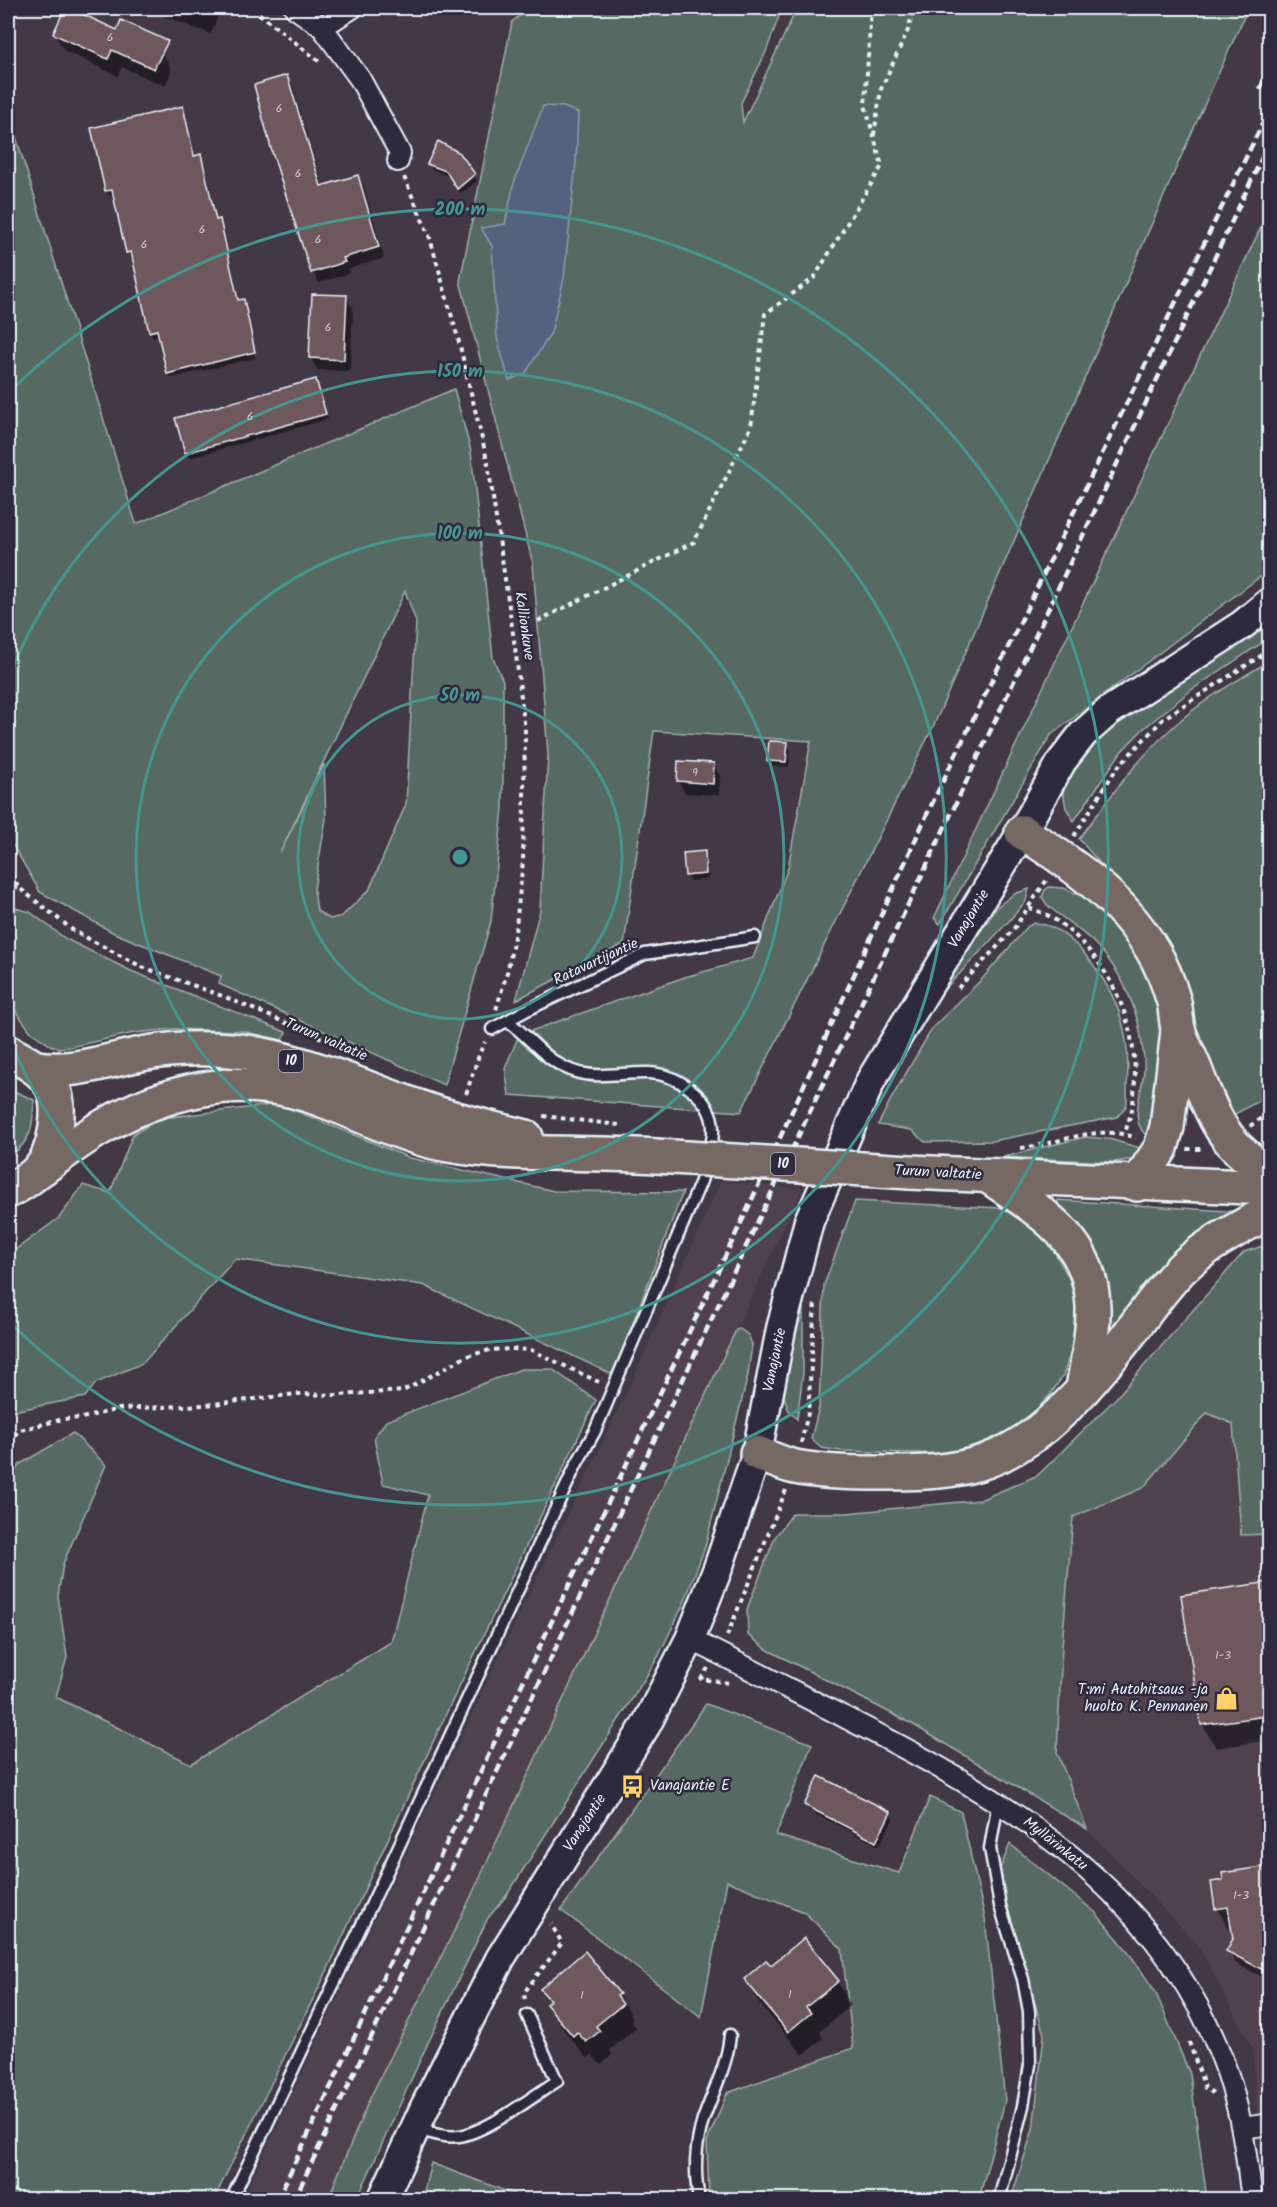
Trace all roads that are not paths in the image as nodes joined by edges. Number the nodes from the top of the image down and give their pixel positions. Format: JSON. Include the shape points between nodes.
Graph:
{"nodes":[{"id":1,"x":295,"y":8,"type":"edge"},
{"id":2,"x":352,"y":8,"type":"edge"},
{"id":3,"x":322,"y":27,"type":"junction"},
{"id":4,"x":398,"y":161,"type":"road end"},
{"id":5,"x":1269,"y":602,"type":"edge"},
{"id":6,"x":1022,"y":832,"type":"junction"},
{"id":7,"x":754,"y":937,"type":"dead end"},
{"id":8,"x":507,"y":1021,"type":"junction"},
{"id":9,"x":492,"y":1029,"type":"road end"},
{"id":10,"x":1178,"y":1029,"type":"junction"},
{"id":11,"x":8,"y":1035,"type":"edge"},
{"id":12,"x":26,"y":1062,"type":"edge"},
{"id":13,"x":608,"y":1153,"type":"junction"},
{"id":14,"x":40,"y":1170,"type":"junction"},
{"id":15,"x":1269,"y":1171,"type":"edge"},
{"id":16,"x":988,"y":1176,"type":"junction"},
{"id":17,"x":1137,"y":1184,"type":"junction"},
{"id":18,"x":1269,"y":1188,"type":"edge"},
{"id":19,"x":8,"y":1191,"type":"edge"},
{"id":20,"x":1269,"y":1211,"type":"edge"},
{"id":21,"x":1083,"y":1389,"type":"junction"},
{"id":22,"x":757,"y":1453,"type":"junction"},
{"id":23,"x":690,"y":1639,"type":"junction"},
{"id":24,"x":998,"y":1802,"type":"junction"},
{"id":25,"x":527,"y":2015,"type":"road end"},
{"id":26,"x":730,"y":2035,"type":"dead end"},
{"id":27,"x":1269,"y":2124,"type":"edge"},
{"id":28,"x":415,"y":2128,"type":"junction"},
{"id":29,"x":1243,"y":2128,"type":"junction"},
{"id":30,"x":231,"y":2199,"type":"edge"},
{"id":31,"x":382,"y":2199,"type":"edge"},
{"id":32,"x":699,"y":2199,"type":"edge"},
{"id":33,"x":999,"y":2199,"type":"edge"},
{"id":34,"x":1252,"y":2199,"type":"edge"}],
"edges":[{"from":1,"to":3,"type":"street"},
{"from":2,"to":3,"type":"street"},
{"from":3,"to":4,"type":"street","via":[[360,79],[399,153]]},
{"from":5,"to":6,"type":"street","name":"Vanajantie","via":[[1242,625],[1109,711],[1083,734],[1062,761]]},
{"from":6,"to":10,"type":"highway","via":[[1062,856],[1123,909],[1154,952],[1174,1003]]},
{"from":6,"to":22,"type":"street","name":"Vanajantie","via":[[871,1080],[809,1221],[781,1329]]},
{"from":7,"to":8,"type":"lane","name":"Ratavartijantie","via":[[645,954]]},
{"from":8,"to":9,"type":"lane","name":"Ratavartijantie"},
{"from":8,"to":30,"type":"lane","via":[[565,1069],[584,1074],[656,1074],[676,1081],[698,1096],[714,1130],[701,1181],[595,1431]]},
{"from":10,"to":15,"type":"highway","via":[[1211,1111],[1231,1144]]},
{"from":10,"to":17,"type":"highway","via":[[1167,1127],[1161,1148]]},
{"from":11,"to":12,"type":"street"},
{"from":12,"to":13,"type":"highway","name":"Turun valtatie","number":"10","via":[[57,1071],[191,1048],[268,1054],[485,1127]]},
{"from":12,"to":14,"type":"highway","via":[[52,1087],[57,1100],[54,1135]]},
{"from":13,"to":14,"type":"highway","name":"Turun valtatie","number":"10","via":[[518,1153],[446,1145],[306,1094],[242,1084],[179,1094],[145,1106],[98,1129]]},
{"from":13,"to":16,"type":"highway","name":"Turun valtatie","number":"10","bridge":true},
{"from":14,"to":19,"type":"highway","number":"10"},
{"from":16,"to":17,"type":"highway","name":"Turun valtatie","number":"10"},
{"from":16,"to":21,"type":"highway","via":[[1065,1233],[1089,1277],[1093,1307]]},
{"from":17,"to":18,"type":"highway","name":"Turun valtatie","number":"10"},
{"from":20,"to":21,"type":"highway","via":[[1182,1268]]},
{"from":21,"to":22,"type":"highway","via":[[1050,1423],[1029,1438],[985,1461],[958,1468],[928,1473],[858,1473],[794,1467]]},
{"from":22,"to":23,"type":"street","name":"Vanajantie"},
{"from":23,"to":24,"type":"street","name":"Myllärinkatu","via":[[910,1750]]},
{"from":23,"to":28,"type":"street","name":"Vanajantie","via":[[646,1725],[500,1959]]},
{"from":24,"to":29,"type":"street","name":"Myllärinkatu","via":[[1083,1865],[1128,1908],[1157,1944],[1199,2009],[1222,2056]]},
{"from":24,"to":33,"type":"lane","via":[[990,1848],[1000,1906],[1029,2011],[1030,2065]]},
{"from":25,"to":28,"type":"lane","via":[[557,2081],[470,2133],[450,2136]]},
{"from":26,"to":32,"type":"lane","via":[[726,2061],[702,2122],[695,2160]]},
{"from":27,"to":29,"type":"street"},
{"from":28,"to":31,"type":"street","name":"Vanajantie"},
{"from":29,"to":34,"type":"street","name":"Myllärinkatu"}]}
